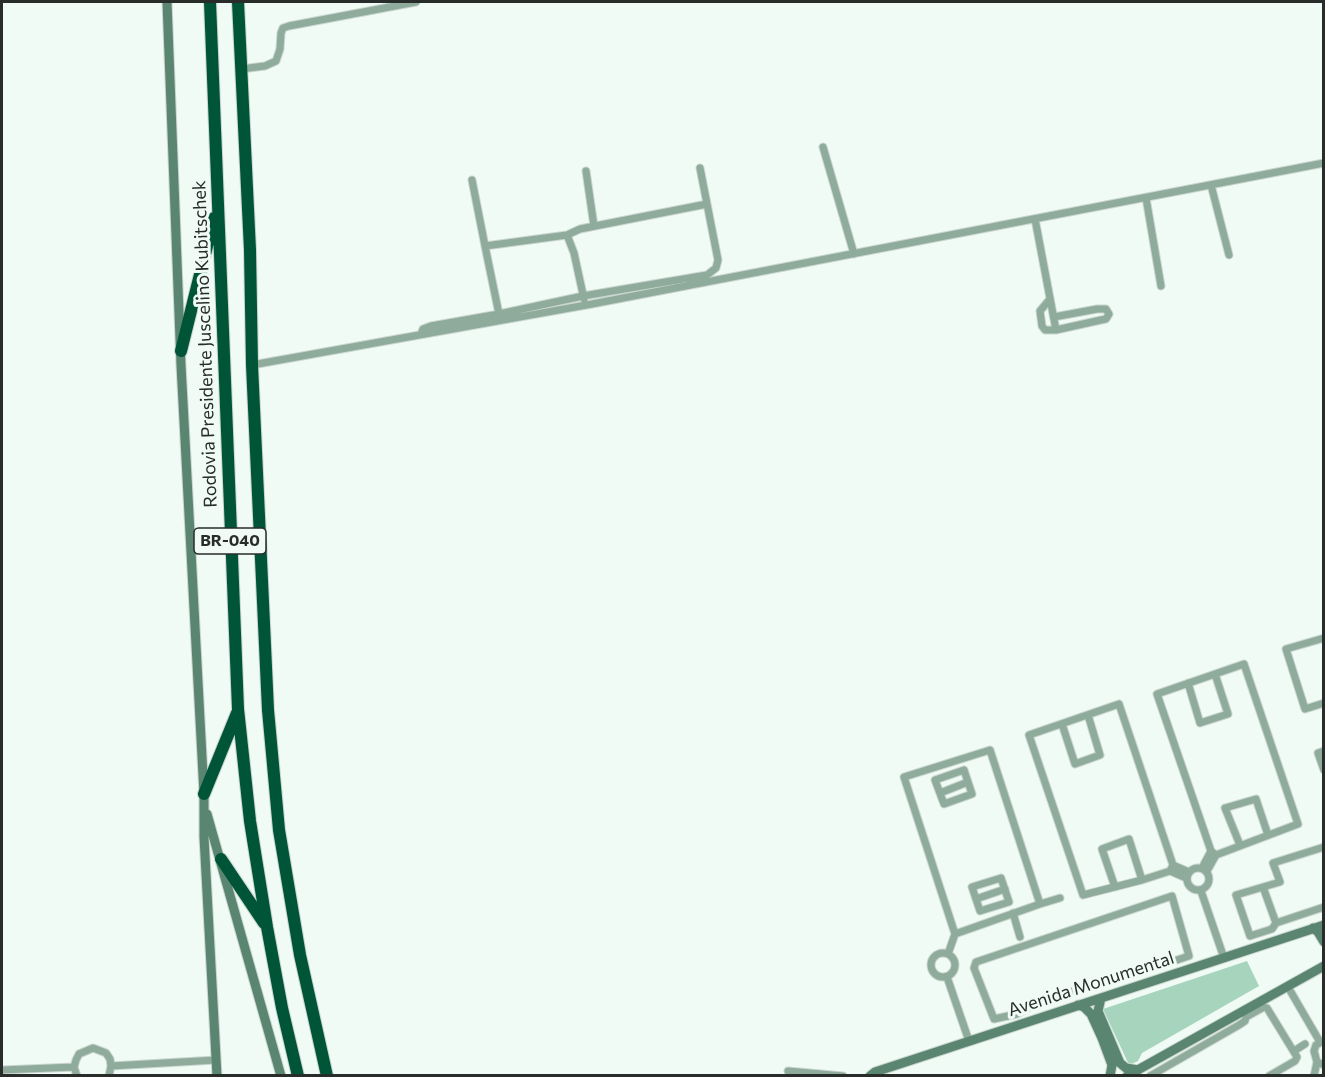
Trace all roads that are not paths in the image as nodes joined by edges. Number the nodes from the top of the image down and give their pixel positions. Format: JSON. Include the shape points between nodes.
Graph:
{"nodes":[{"id":1,"x":167,"y":2,"type":"edge"},
{"id":2,"x":210,"y":2,"type":"edge"},
{"id":3,"x":238,"y":2,"type":"edge"},
{"id":4,"x":416,"y":2,"type":"edge"},
{"id":5,"x":241,"y":69,"type":"junction"},
{"id":6,"x":823,"y":147,"type":"dead end"},
{"id":7,"x":1323,"y":163,"type":"edge"},
{"id":8,"x":700,"y":168,"type":"dead end"},
{"id":9,"x":586,"y":171,"type":"dead end"},
{"id":10,"x":472,"y":180,"type":"dead end"},
{"id":11,"x":1211,"y":185,"type":"junction"},
{"id":12,"x":1146,"y":198,"type":"junction"},
{"id":13,"x":707,"y":204,"type":"junction"},
{"id":14,"x":217,"y":205,"type":"junction"},
{"id":15,"x":1035,"y":219,"type":"junction"},
{"id":16,"x":594,"y":226,"type":"junction"},
{"id":17,"x":567,"y":235,"type":"junction"},
{"id":18,"x":485,"y":246,"type":"junction"},
{"id":19,"x":854,"y":254,"type":"junction"},
{"id":20,"x":1228,"y":255,"type":"dead end"},
{"id":21,"x":1161,"y":286,"type":"dead end"},
{"id":22,"x":583,"y":296,"type":"junction"},
{"id":23,"x":1050,"y":298,"type":"junction"},
{"id":24,"x":585,"y":305,"type":"junction"},
{"id":25,"x":499,"y":315,"type":"junction"},
{"id":26,"x":1054,"y":317,"type":"junction"},
{"id":27,"x":1056,"y":330,"type":"junction"},
{"id":28,"x":422,"y":334,"type":"junction"},
{"id":29,"x":181,"y":351,"type":"junction"},
{"id":30,"x":252,"y":365,"type":"junction"},
{"id":31,"x":1323,"y":638,"type":"edge"},
{"id":32,"x":1215,"y":674,"type":"junction"},
{"id":33,"x":1188,"y":683,"type":"junction"},
{"id":34,"x":1323,"y":704,"type":"edge"},
{"id":35,"x":238,"y":709,"type":"junction"},
{"id":36,"x":1088,"y":715,"type":"junction"},
{"id":37,"x":1062,"y":724,"type":"junction"},
{"id":38,"x":1323,"y":751,"type":"edge"},
{"id":39,"x":947,"y":764,"type":"junction"},
{"id":40,"x":1323,"y":770,"type":"edge"},
{"id":41,"x":950,"y":774,"type":"junction"},
{"id":42,"x":968,"y":782,"type":"junction"},
{"id":43,"x":940,"y":793,"type":"junction"},
{"id":44,"x":204,"y":800,"type":"junction"},
{"id":45,"x":1268,"y":836,"type":"junction"},
{"id":46,"x":1240,"y":845,"type":"junction"},
{"id":47,"x":1323,"y":846,"type":"edge"},
{"id":48,"x":1214,"y":853,"type":"junction"},
{"id":49,"x":221,"y":859,"type":"junction"},
{"id":50,"x":1172,"y":868,"type":"junction"},
{"id":51,"x":1204,"y":870,"type":"junction"},
{"id":52,"x":1188,"y":875,"type":"junction"},
{"id":53,"x":1142,"y":880,"type":"junction"},
{"id":54,"x":1115,"y":887,"type":"junction"},
{"id":55,"x":1263,"y":887,"type":"junction"},
{"id":56,"x":1005,"y":889,"type":"junction"},
{"id":57,"x":1201,"y":891,"type":"junction"},
{"id":58,"x":1060,"y":898,"type":"dead end"},
{"id":59,"x":976,"y":899,"type":"junction"},
{"id":60,"x":1040,"y":904,"type":"junction"},
{"id":61,"x":994,"y":906,"type":"junction"},
{"id":62,"x":1323,"y":907,"type":"edge"},
{"id":63,"x":1013,"y":913,"type":"junction"},
{"id":64,"x":998,"y":918,"type":"junction"},
{"id":65,"x":1276,"y":923,"type":"junction"},
{"id":66,"x":1323,"y":925,"type":"edge"},
{"id":67,"x":267,"y":927,"type":"junction"},
{"id":68,"x":1313,"y":928,"type":"junction"},
{"id":69,"x":955,"y":934,"type":"junction"},
{"id":70,"x":1020,"y":936,"type":"dead end"},
{"id":71,"x":1323,"y":942,"type":"edge"},
{"id":72,"x":948,"y":954,"type":"junction"},
{"id":73,"x":1323,"y":955,"type":"edge"},
{"id":74,"x":1224,"y":958,"type":"junction"},
{"id":75,"x":1321,"y":967,"type":"edge"},
{"id":76,"x":947,"y":977,"type":"junction"},
{"id":77,"x":1288,"y":987,"type":"junction"},
{"id":78,"x":1101,"y":998,"type":"junction"},
{"id":79,"x":1035,"y":1004,"type":"junction"},
{"id":80,"x":1078,"y":1005,"type":"junction"},
{"id":81,"x":1040,"y":1019,"type":"junction"},
{"id":82,"x":969,"y":1041,"type":"junction"},
{"id":83,"x":1322,"y":1041,"type":"edge"},
{"id":84,"x":1305,"y":1044,"type":"dead end"},
{"id":85,"x":1176,"y":1049,"type":"junction"},
{"id":86,"x":1294,"y":1051,"type":"junction"},
{"id":87,"x":1185,"y":1056,"type":"junction"},
{"id":88,"x":216,"y":1060,"type":"junction"},
{"id":89,"x":1176,"y":1061,"type":"junction"},
{"id":90,"x":1320,"y":1063,"type":"edge"},
{"id":91,"x":111,"y":1066,"type":"junction"},
{"id":92,"x":74,"y":1067,"type":"junction"},
{"id":93,"x":2,"y":1070,"type":"edge"},
{"id":94,"x":1138,"y":1070,"type":"junction"},
{"id":95,"x":788,"y":1071,"type":"dead end"},
{"id":96,"x":77,"y":1076,"type":"edge"},
{"id":97,"x":109,"y":1076,"type":"edge"},
{"id":98,"x":217,"y":1076,"type":"edge"},
{"id":99,"x":281,"y":1076,"type":"edge"},
{"id":100,"x":298,"y":1076,"type":"edge"},
{"id":101,"x":327,"y":1076,"type":"edge"},
{"id":102,"x":843,"y":1076,"type":"edge"},
{"id":103,"x":870,"y":1076,"type":"edge"},
{"id":104,"x":1110,"y":1076,"type":"edge"},
{"id":105,"x":1127,"y":1076,"type":"edge"},
{"id":106,"x":1150,"y":1076,"type":"edge"},
{"id":107,"x":1269,"y":1076,"type":"edge"},
{"id":108,"x":1314,"y":1076,"type":"edge"}],
"edges":[{"from":1,"to":29,"type":"street"},
{"from":2,"to":14,"type":"highway","name":"Rodovia Presidente Juscelino Kubitschek","number":"BR-040"},
{"from":3,"to":5,"type":"highway","number":"BR-040"},
{"from":4,"to":5,"type":"street","via":[[289,26],[281,33],[276,61]]},
{"from":5,"to":30,"type":"highway","number":"BR-040"},
{"from":6,"to":19,"type":"street"},
{"from":7,"to":11,"type":"street"},
{"from":8,"to":13,"type":"street"},
{"from":9,"to":16,"type":"street"},
{"from":10,"to":18,"type":"street"},
{"from":11,"to":12,"type":"street"},
{"from":11,"to":20,"type":"street"},
{"from":12,"to":15,"type":"street"},
{"from":12,"to":21,"type":"street"},
{"from":13,"to":16,"type":"street"},
{"from":13,"to":22,"type":"street","via":[[718,260],[712,272]]},
{"from":14,"to":29,"type":"highway"},
{"from":14,"to":35,"type":"highway","name":"Rodovia Presidente Juscelino Kubitschek","number":"BR-040"},
{"from":15,"to":19,"type":"street"},
{"from":15,"to":23,"type":"street"},
{"from":16,"to":17,"type":"street"},
{"from":17,"to":18,"type":"street"},
{"from":17,"to":22,"type":"street"},
{"from":18,"to":25,"type":"street"},
{"from":19,"to":24,"type":"street"},
{"from":22,"to":24,"type":"street"},
{"from":22,"to":25,"type":"street"},
{"from":23,"to":26,"type":"street"},
{"from":23,"to":27,"type":"street","via":[[1040,311],[1042,327]]},
{"from":24,"to":28,"type":"street"},
{"from":25,"to":28,"type":"street","via":[[431,326],[423,329]]},
{"from":26,"to":27,"type":"street"},
{"from":26,"to":27,"type":"street","via":[[1097,309],[1108,311],[1108,316],[1101,320]]},
{"from":28,"to":30,"type":"street"},
{"from":29,"to":44,"type":"street"},
{"from":30,"to":101,"type":"highway","number":"BR-040","via":[[268,710],[279,830],[300,955]]},
{"from":31,"to":34,"type":"street","via":[[1286,649],[1305,709]]},
{"from":32,"to":33,"type":"street"},
{"from":32,"to":33,"type":"street","via":[[1228,714],[1200,723]]},
{"from":32,"to":45,"type":"street","via":[[1244,664],[1298,824]]},
{"from":33,"to":48,"type":"street","via":[[1157,694]]},
{"from":35,"to":44,"type":"highway"},
{"from":35,"to":67,"type":"highway","name":"Rodovia Presidente Juscelino Kubitschek","number":"BR-040"},
{"from":36,"to":37,"type":"street"},
{"from":36,"to":37,"type":"street","via":[[1100,755],[1074,764]]},
{"from":36,"to":50,"type":"street","via":[[1119,704]]},
{"from":37,"to":54,"type":"street","via":[[1029,735],[1083,895]]},
{"from":38,"to":40,"type":"street","via":[[1318,753]]},
{"from":39,"to":41,"type":"street"},
{"from":39,"to":60,"type":"street","via":[[990,750]]},
{"from":39,"to":69,"type":"street","via":[[904,777]]},
{"from":41,"to":42,"type":"street","via":[[964,770]]},
{"from":41,"to":43,"type":"street","via":[[935,780]]},
{"from":42,"to":43,"type":"street"},
{"from":42,"to":43,"type":"street","via":[[972,794],[944,804]]},
{"from":44,"to":49,"type":"street"},
{"from":44,"to":88,"type":"street"},
{"from":45,"to":46,"type":"street"},
{"from":45,"to":46,"type":"street","via":[[1256,799],[1225,808]]},
{"from":46,"to":48,"type":"street"},
{"from":47,"to":55,"type":"street","via":[[1273,863],[1280,882]]},
{"from":48,"to":51,"type":"street"},
{"from":49,"to":67,"type":"highway"},
{"from":49,"to":99,"type":"street"},
{"from":50,"to":52,"type":"street"},
{"from":50,"to":53,"type":"street"},
{"from":51,"to":52,"type":"street","via":[[1198,867]]},
{"from":51,"to":57,"type":"street","via":[[1210,880]]},
{"from":52,"to":57,"type":"street","via":[[1191,889]]},
{"from":53,"to":54,"type":"street"},
{"from":53,"to":54,"type":"street","via":[[1129,839],[1102,849]]},
{"from":55,"to":65,"type":"street"},
{"from":55,"to":65,"type":"street","via":[[1236,895],[1250,936],[1272,929]]},
{"from":56,"to":59,"type":"street"},
{"from":56,"to":59,"type":"street","via":[[1001,878],[972,887]]},
{"from":56,"to":61,"type":"street","via":[[1009,902]]},
{"from":57,"to":74,"type":"street"},
{"from":58,"to":60,"type":"street"},
{"from":59,"to":61,"type":"street","via":[[980,911]]},
{"from":60,"to":63,"type":"street"},
{"from":61,"to":64,"type":"street"},
{"from":62,"to":65,"type":"street"},
{"from":63,"to":64,"type":"street"},
{"from":63,"to":70,"type":"street"},
{"from":64,"to":69,"type":"street"},
{"from":66,"to":68,"type":"street","name":"Avenida Monumental"},
{"from":67,"to":100,"type":"highway","name":"Rodovia Presidente Juscelino Kubitschek","number":"BR-040"},
{"from":68,"to":71,"type":"street"},
{"from":68,"to":74,"type":"street","name":"Avenida Monumental"},
{"from":69,"to":72,"type":"street"},
{"from":72,"to":76,"type":"street","via":[[955,966]]},
{"from":72,"to":76,"type":"street","via":[[936,954],[930,964],[935,975]]},
{"from":73,"to":75,"type":"street"},
{"from":74,"to":78,"type":"street","name":"Avenida Monumental"},
{"from":75,"to":77,"type":"street"},
{"from":76,"to":82,"type":"street"},
{"from":77,"to":83,"type":"street"},
{"from":77,"to":85,"type":"street"},
{"from":78,"to":80,"type":"street","name":"Avenida Monumental"},
{"from":78,"to":94,"type":"street","via":[[1098,1011],[1120,1063]]},
{"from":79,"to":79,"type":"street","via":[[1189,956],[1172,896],[976,962],[974,968],[994,1019],[1017,1014]]},
{"from":79,"to":81,"type":"street"},
{"from":80,"to":81,"type":"street","name":"Avenida Monumental"},
{"from":80,"to":104,"type":"street","via":[[1090,1014],[1102,1038],[1112,1065]]},
{"from":81,"to":82,"type":"street","name":"Avenida Monumental"},
{"from":82,"to":103,"type":"street","name":"Avenida Monumental"},
{"from":83,"to":90,"type":"street","via":[[1314,1051]]},
{"from":84,"to":86,"type":"street"},
{"from":85,"to":87,"type":"street"},
{"from":85,"to":89,"type":"street"},
{"from":85,"to":94,"type":"street"},
{"from":86,"to":87,"type":"street","via":[[1264,1007]]},
{"from":86,"to":107,"type":"street","via":[[1297,1058]]},
{"from":87,"to":89,"type":"street"},
{"from":88,"to":91,"type":"street"},
{"from":88,"to":98,"type":"street"},
{"from":89,"to":106,"type":"street"},
{"from":90,"to":108,"type":"street"},
{"from":91,"to":92,"type":"street","via":[[106,1053],[93,1048],[80,1054]]},
{"from":91,"to":97,"type":"street"},
{"from":92,"to":93,"type":"street"},
{"from":92,"to":96,"type":"street"},
{"from":94,"to":105,"type":"street"},
{"from":95,"to":102,"type":"street"}]}
